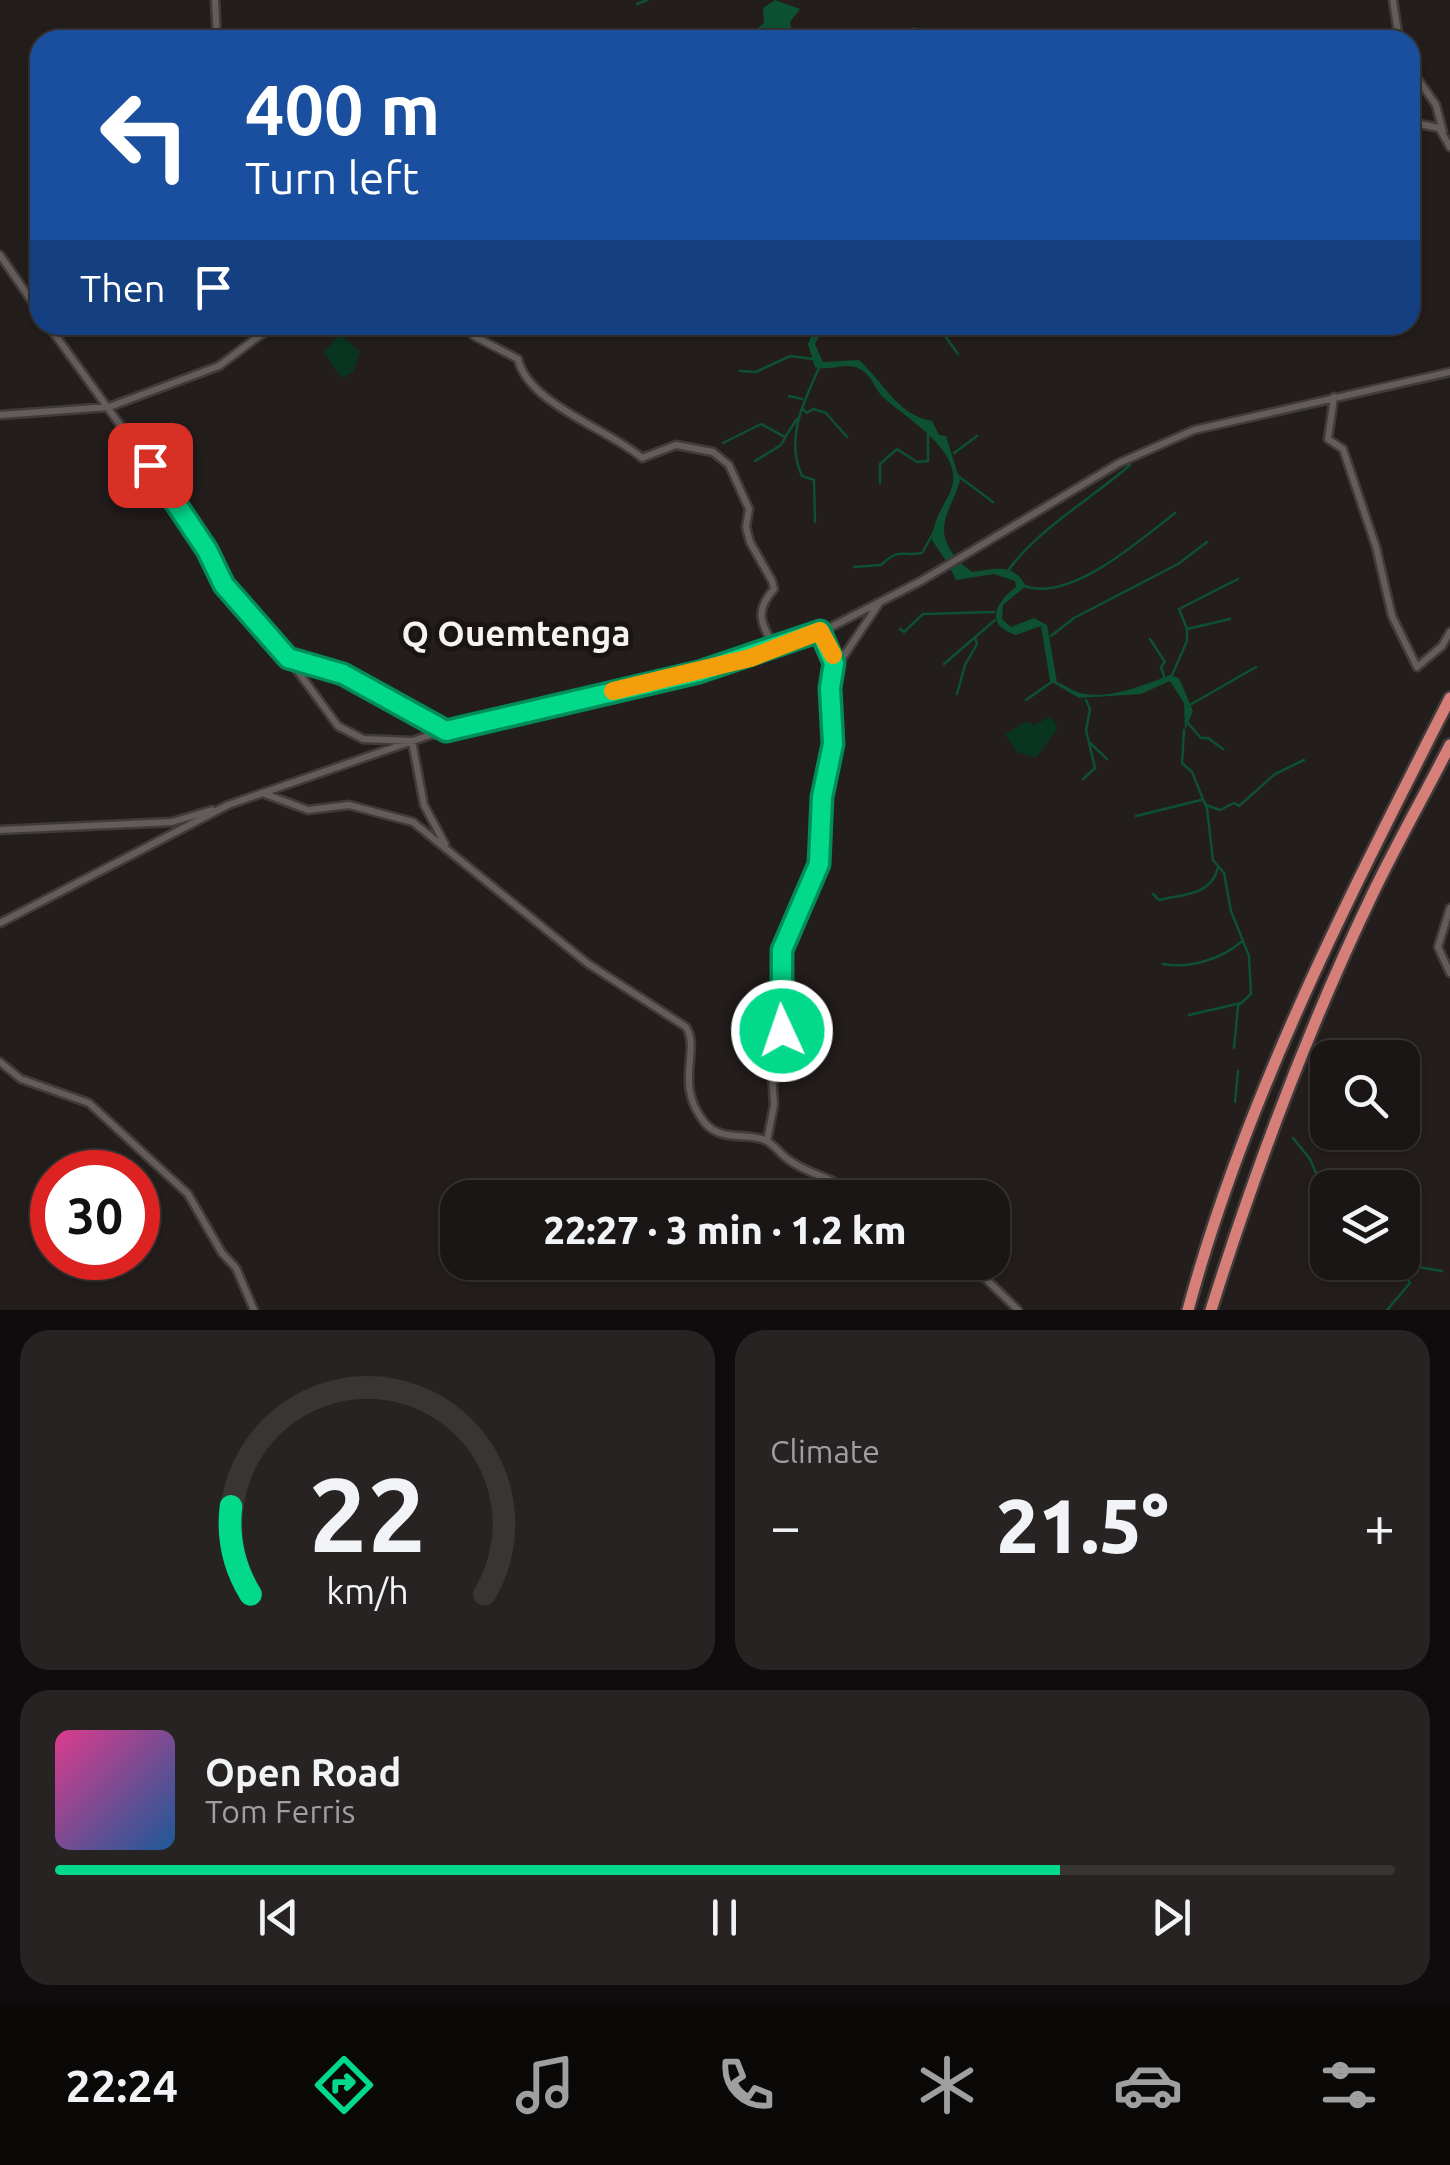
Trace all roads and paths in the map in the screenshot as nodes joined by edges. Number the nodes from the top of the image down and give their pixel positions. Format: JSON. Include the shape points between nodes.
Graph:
{"nodes":[{"id":1,"x":215,"y":0,"type":"edge"},
{"id":2,"x":1393,"y":0,"type":"edge"},
{"id":3,"x":217,"y":30,"type":"edge"},
{"id":4,"x":1398,"y":30,"type":"edge"},
{"id":5,"x":1420,"y":83,"type":"edge"},
{"id":6,"x":1420,"y":125,"type":"edge"},
{"id":7,"x":1443,"y":132,"type":"junction"},
{"id":8,"x":1450,"y":146,"type":"edge"},
{"id":9,"x":0,"y":256,"type":"edge"},
{"id":10,"x":30,"y":299,"type":"edge"},
{"id":11,"x":55,"y":335,"type":"edge"},
{"id":12,"x":260,"y":335,"type":"edge"},
{"id":13,"x":473,"y":335,"type":"edge"},
{"id":14,"x":1450,"y":372,"type":"edge"},
{"id":15,"x":1334,"y":397,"type":"junction"},
{"id":16,"x":109,"y":407,"type":"junction"},
{"id":17,"x":0,"y":415,"type":"edge"},
{"id":18,"x":879,"y":604,"type":"junction"},
{"id":19,"x":820,"y":631,"type":"junction"},
{"id":20,"x":1450,"y":632,"type":"edge"},
{"id":21,"x":775,"y":648,"type":"junction"},
{"id":22,"x":288,"y":658,"type":"junction"},
{"id":23,"x":835,"y":668,"type":"junction"},
{"id":24,"x":1450,"y":698,"type":"edge"},
{"id":25,"x":446,"y":731,"type":"junction"},
{"id":26,"x":412,"y":741,"type":"junction"},
{"id":27,"x":1450,"y":745,"type":"edge"},
{"id":28,"x":264,"y":794,"type":"junction"},
{"id":29,"x":228,"y":805,"type":"junction"},
{"id":30,"x":0,"y":830,"type":"edge"},
{"id":31,"x":449,"y":852,"type":"junction"},
{"id":32,"x":1450,"y":908,"type":"edge"},
{"id":33,"x":0,"y":922,"type":"edge"},
{"id":34,"x":1450,"y":973,"type":"edge"},
{"id":35,"x":0,"y":1062,"type":"edge"},
{"id":36,"x":767,"y":1140,"type":"junction"},
{"id":37,"x":835,"y":1180,"type":"edge"},
{"id":38,"x":987,"y":1280,"type":"edge"},
{"id":39,"x":254,"y":1310,"type":"edge"},
{"id":40,"x":1018,"y":1310,"type":"edge"},
{"id":41,"x":1188,"y":1310,"type":"edge"},
{"id":42,"x":1211,"y":1310,"type":"edge"}],
"edges":[{"from":1,"to":3,"type":"street"},
{"from":2,"to":4,"type":"street"},
{"from":5,"to":7,"type":"street"},
{"from":6,"to":7,"type":"street"},
{"from":7,"to":8,"type":"street"},
{"from":9,"to":10,"type":"street"},
{"from":11,"to":16,"type":"street"},
{"from":12,"to":16,"type":"street","via":[[219,366]]},
{"from":13,"to":21,"type":"street","via":[[518,359],[535,389],[642,458],[676,445],[713,452],[730,466],[749,509],[750,542],[774,588],[759,605],[759,616]]},
{"from":14,"to":15,"type":"street"},
{"from":15,"to":18,"type":"street","via":[[1168,440]]},
{"from":15,"to":20,"type":"street","via":[[1328,439],[1343,450],[1392,616],[1417,667]]},
{"from":16,"to":17,"type":"street"},
{"from":16,"to":22,"type":"street","via":[[224,585]]},
{"from":18,"to":19,"type":"street"},
{"from":18,"to":23,"type":"street"},
{"from":19,"to":21,"type":"street"},
{"from":19,"to":23,"type":"street"},
{"from":21,"to":25,"type":"street"},
{"from":22,"to":25,"type":"street","via":[[343,674]]},
{"from":22,"to":26,"type":"street","via":[[345,732]]},
{"from":23,"to":36,"type":"street","via":[[819,864],[782,950],[782,1031],[771,1055],[774,1106]]},
{"from":24,"to":41,"type":"highway","via":[[1344,908],[1256,1111]]},
{"from":25,"to":26,"type":"street"},
{"from":26,"to":28,"type":"street"},
{"from":26,"to":31,"type":"street","via":[[424,805]]},
{"from":27,"to":42,"type":"highway","via":[[1374,890],[1274,1120]]},
{"from":28,"to":29,"type":"street"},
{"from":28,"to":31,"type":"street","via":[[308,810],[349,805],[414,822]]},
{"from":29,"to":30,"type":"street","via":[[172,822]]},
{"from":29,"to":33,"type":"street"},
{"from":31,"to":36,"type":"street","via":[[588,964],[674,1016],[692,1036],[688,1086],[705,1123],[716,1132]]},
{"from":32,"to":34,"type":"street","via":[[1438,947]]},
{"from":35,"to":39,"type":"street","via":[[21,1079],[89,1104],[188,1194],[236,1268]]},
{"from":36,"to":37,"type":"street","via":[[787,1159]]},
{"from":38,"to":40,"type":"street"}]}
